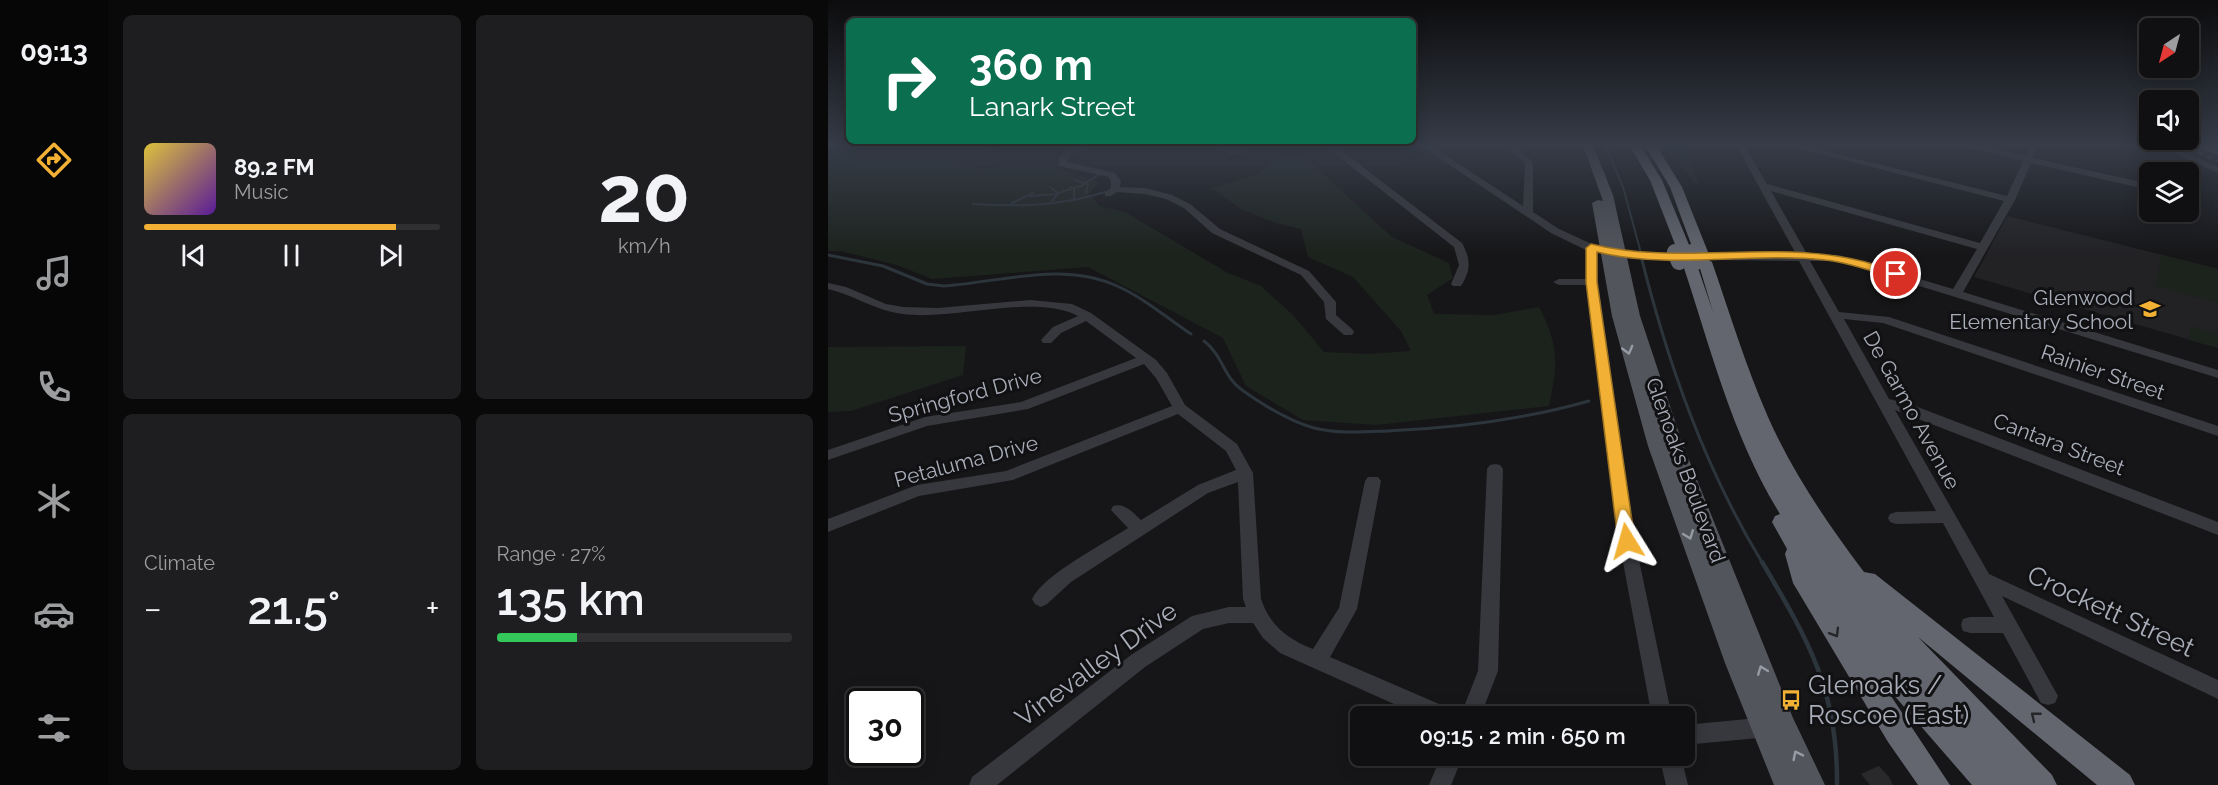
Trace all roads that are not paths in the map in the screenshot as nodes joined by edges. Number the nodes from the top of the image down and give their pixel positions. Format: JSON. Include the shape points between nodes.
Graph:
{"nodes":[{"id":1,"x":1116,"y":182,"type":"edge"},
{"id":2,"x":1376,"y":182,"type":"edge"},
{"id":3,"x":1481,"y":182,"type":"edge"},
{"id":4,"x":1529,"y":182,"type":"edge"},
{"id":5,"x":1591,"y":182,"type":"edge"},
{"id":6,"x":1602,"y":182,"type":"edge"},
{"id":7,"x":1648,"y":182,"type":"edge"},
{"id":8,"x":1657,"y":182,"type":"edge"},
{"id":9,"x":1665,"y":182,"type":"edge"},
{"id":10,"x":1673,"y":182,"type":"edge"},
{"id":11,"x":1760,"y":182,"type":"edge"},
{"id":12,"x":1937,"y":182,"type":"edge"},
{"id":13,"x":2018,"y":182,"type":"edge"},
{"id":14,"x":1762,"y":186,"type":"junction"},
{"id":15,"x":2010,"y":200,"type":"junction"},
{"id":16,"x":1528,"y":212,"type":"junction"},
{"id":17,"x":1982,"y":247,"type":"junction"},
{"id":18,"x":1613,"y":252,"type":"junction"},
{"id":19,"x":1802,"y":256,"type":"junction"},
{"id":20,"x":1690,"y":257,"type":"junction"},
{"id":21,"x":1559,"y":282,"type":"dead end"},
{"id":22,"x":1592,"y":282,"type":"junction"},
{"id":23,"x":1456,"y":284,"type":"dead end"},
{"id":24,"x":828,"y":286,"type":"edge"},
{"id":25,"x":1957,"y":293,"type":"junction"},
{"id":26,"x":1836,"y":315,"type":"junction"},
{"id":27,"x":1088,"y":316,"type":"junction"},
{"id":28,"x":1347,"y":332,"type":"dead end"},
{"id":29,"x":1047,"y":340,"type":"dead end"},
{"id":30,"x":1145,"y":359,"type":"junction"},
{"id":31,"x":2218,"y":374,"type":"edge"},
{"id":32,"x":1884,"y":402,"type":"junction"},
{"id":33,"x":1180,"y":408,"type":"junction"},
{"id":34,"x":2218,"y":431,"type":"edge"},
{"id":35,"x":828,"y":455,"type":"edge"},
{"id":36,"x":1496,"y":469,"type":"dead end"},
{"id":37,"x":1245,"y":473,"type":"junction"},
{"id":38,"x":1373,"y":481,"type":"dead end"},
{"id":39,"x":1119,"y":510,"type":"dead end"},
{"id":40,"x":1947,"y":517,"type":"junction"},
{"id":41,"x":1896,"y":518,"type":"dead end"},
{"id":42,"x":828,"y":526,"type":"edge"},
{"id":43,"x":1140,"y":529,"type":"junction"},
{"id":44,"x":2218,"y":529,"type":"edge"},
{"id":45,"x":1788,"y":530,"type":"junction"},
{"id":46,"x":1847,"y":566,"type":"junction"},
{"id":47,"x":1982,"y":578,"type":"junction"},
{"id":48,"x":1041,"y":599,"type":"dead end"},
{"id":49,"x":1256,"y":615,"type":"junction"},
{"id":50,"x":1970,"y":625,"type":"dead end"},
{"id":51,"x":2007,"y":625,"type":"junction"},
{"id":52,"x":1317,"y":660,"type":"junction"},
{"id":53,"x":2218,"y":690,"type":"edge"},
{"id":54,"x":2048,"y":696,"type":"dead end"},
{"id":55,"x":1421,"y":706,"type":"edge"},
{"id":56,"x":1474,"y":706,"type":"edge"},
{"id":57,"x":1660,"y":706,"type":"edge"},
{"id":58,"x":1773,"y":727,"type":"junction"},
{"id":59,"x":1695,"y":734,"type":"edge"},
{"id":60,"x":1448,"y":766,"type":"edge"},
{"id":61,"x":1672,"y":766,"type":"edge"},
{"id":62,"x":980,"y":785,"type":"edge"},
{"id":63,"x":1440,"y":785,"type":"edge"},
{"id":64,"x":1677,"y":785,"type":"edge"},
{"id":65,"x":1787,"y":785,"type":"edge"},
{"id":66,"x":1812,"y":785,"type":"edge"},
{"id":67,"x":1935,"y":785,"type":"edge"},
{"id":68,"x":1992,"y":785,"type":"edge"},
{"id":69,"x":2015,"y":785,"type":"edge"},
{"id":70,"x":2027,"y":785,"type":"edge"},
{"id":71,"x":2042,"y":785,"type":"edge"},
{"id":72,"x":2120,"y":785,"type":"edge"}],
"edges":[{"from":1,"to":28,"type":"street","via":[[1111,191],[1145,191],[1169,197],[1187,206],[1216,231],[1305,273],[1330,302],[1330,316]]},
{"from":2,"to":23,"type":"street","via":[[1458,245],[1465,258],[1464,273]]},
{"from":3,"to":16,"type":"street"},
{"from":4,"to":16,"type":"street"},
{"from":5,"to":18,"type":"main road","name":"Glenoaks Boulevard"},
{"from":6,"to":18,"type":"main road","name":"Glenoaks Boulevard"},
{"from":7,"to":20,"type":"highway"},
{"from":8,"to":20,"type":"highway"},
{"from":9,"to":20,"type":"highway"},
{"from":10,"to":20,"type":"highway"},
{"from":11,"to":14,"type":"street","name":"De Garmo Avenue"},
{"from":12,"to":15,"type":"street"},
{"from":13,"to":15,"type":"street"},
{"from":14,"to":17,"type":"street"},
{"from":14,"to":19,"type":"street","name":"De Garmo Avenue"},
{"from":15,"to":17,"type":"street"},
{"from":16,"to":18,"type":"street","via":[[1555,231]]},
{"from":17,"to":25,"type":"street"},
{"from":18,"to":19,"type":"street","via":[[1651,256]]},
{"from":18,"to":22,"type":"street"},
{"from":18,"to":58,"type":"main road","name":"Glenoaks Boulevard","via":[[1674,445]]},
{"from":19,"to":25,"type":"street","via":[[1839,258]]},
{"from":19,"to":26,"type":"street","name":"De Garmo Avenue"},
{"from":20,"to":45,"type":"highway","via":[[1734,428]]},
{"from":20,"to":46,"type":"highway","via":[[1767,437],[1793,486]]},
{"from":20,"to":69,"type":"highway","via":[[1744,422],[1758,455],[1799,525],[1858,607],[1925,689]]},
{"from":20,"to":70,"type":"highway","via":[[1748,414],[1781,484],[1809,528],[1903,652]]},
{"from":21,"to":22,"type":"street"},
{"from":22,"to":57,"type":"street","via":[[1627,541]]},
{"from":24,"to":27,"type":"street","via":[[903,311],[938,312],[1030,303],[1072,308]]},
{"from":25,"to":31,"type":"street"},
{"from":26,"to":32,"type":"street","name":"De Garmo Avenue"},
{"from":26,"to":34,"type":"street","name":"Rainier Street","via":[[1886,320]]},
{"from":27,"to":29,"type":"street","via":[[1057,330]]},
{"from":27,"to":30,"type":"street"},
{"from":30,"to":33,"type":"street","via":[[1162,376]]},
{"from":30,"to":35,"type":"street","name":"Springford Drive","via":[[1023,406],[925,422]]},
{"from":32,"to":40,"type":"street","name":"De Garmo Avenue"},
{"from":32,"to":44,"type":"street","name":"Cantara Street","via":[[1910,408]]},
{"from":33,"to":37,"type":"street","via":[[1232,448]]},
{"from":33,"to":42,"type":"street","name":"Petaluma Drive","via":[[1008,476],[917,491]]},
{"from":36,"to":56,"type":"street","via":[[1488,671]]},
{"from":37,"to":43,"type":"street","via":[[1203,489]]},
{"from":37,"to":49,"type":"street"},
{"from":38,"to":52,"type":"street","via":[[1348,609]]},
{"from":39,"to":43,"type":"street"},
{"from":40,"to":41,"type":"street"},
{"from":40,"to":47,"type":"street","name":"De Garmo Avenue"},
{"from":43,"to":48,"type":"street","via":[[1065,577]]},
{"from":45,"to":67,"type":"highway","one_way":true,"via":[[1805,583]]},
{"from":45,"to":68,"type":"highway","via":[[1825,587],[1902,684]]},
{"from":46,"to":71,"type":"highway","via":[[1904,638]]},
{"from":72,"to":46,"type":"highway","one_way":true},
{"from":47,"to":51,"type":"street","name":"De Garmo Avenue"},
{"from":47,"to":53,"type":"street","name":"Crockett Street"},
{"from":49,"to":52,"type":"street","via":[[1270,635]]},
{"from":49,"to":62,"type":"street","name":"Vinevalley Drive","via":[[1229,615],[1198,622],[1138,661]]},
{"from":50,"to":51,"type":"street"},
{"from":51,"to":54,"type":"street","name":"De Garmo Avenue"},
{"from":52,"to":55,"type":"street"},
{"from":58,"to":59,"type":"street"},
{"from":58,"to":65,"type":"main road","name":"Glenoaks Boulevard"},
{"from":66,"to":58,"type":"main road","name":"Glenoaks Boulevard","one_way":true},
{"from":60,"to":63,"type":"street"},
{"from":61,"to":64,"type":"street"}]}
